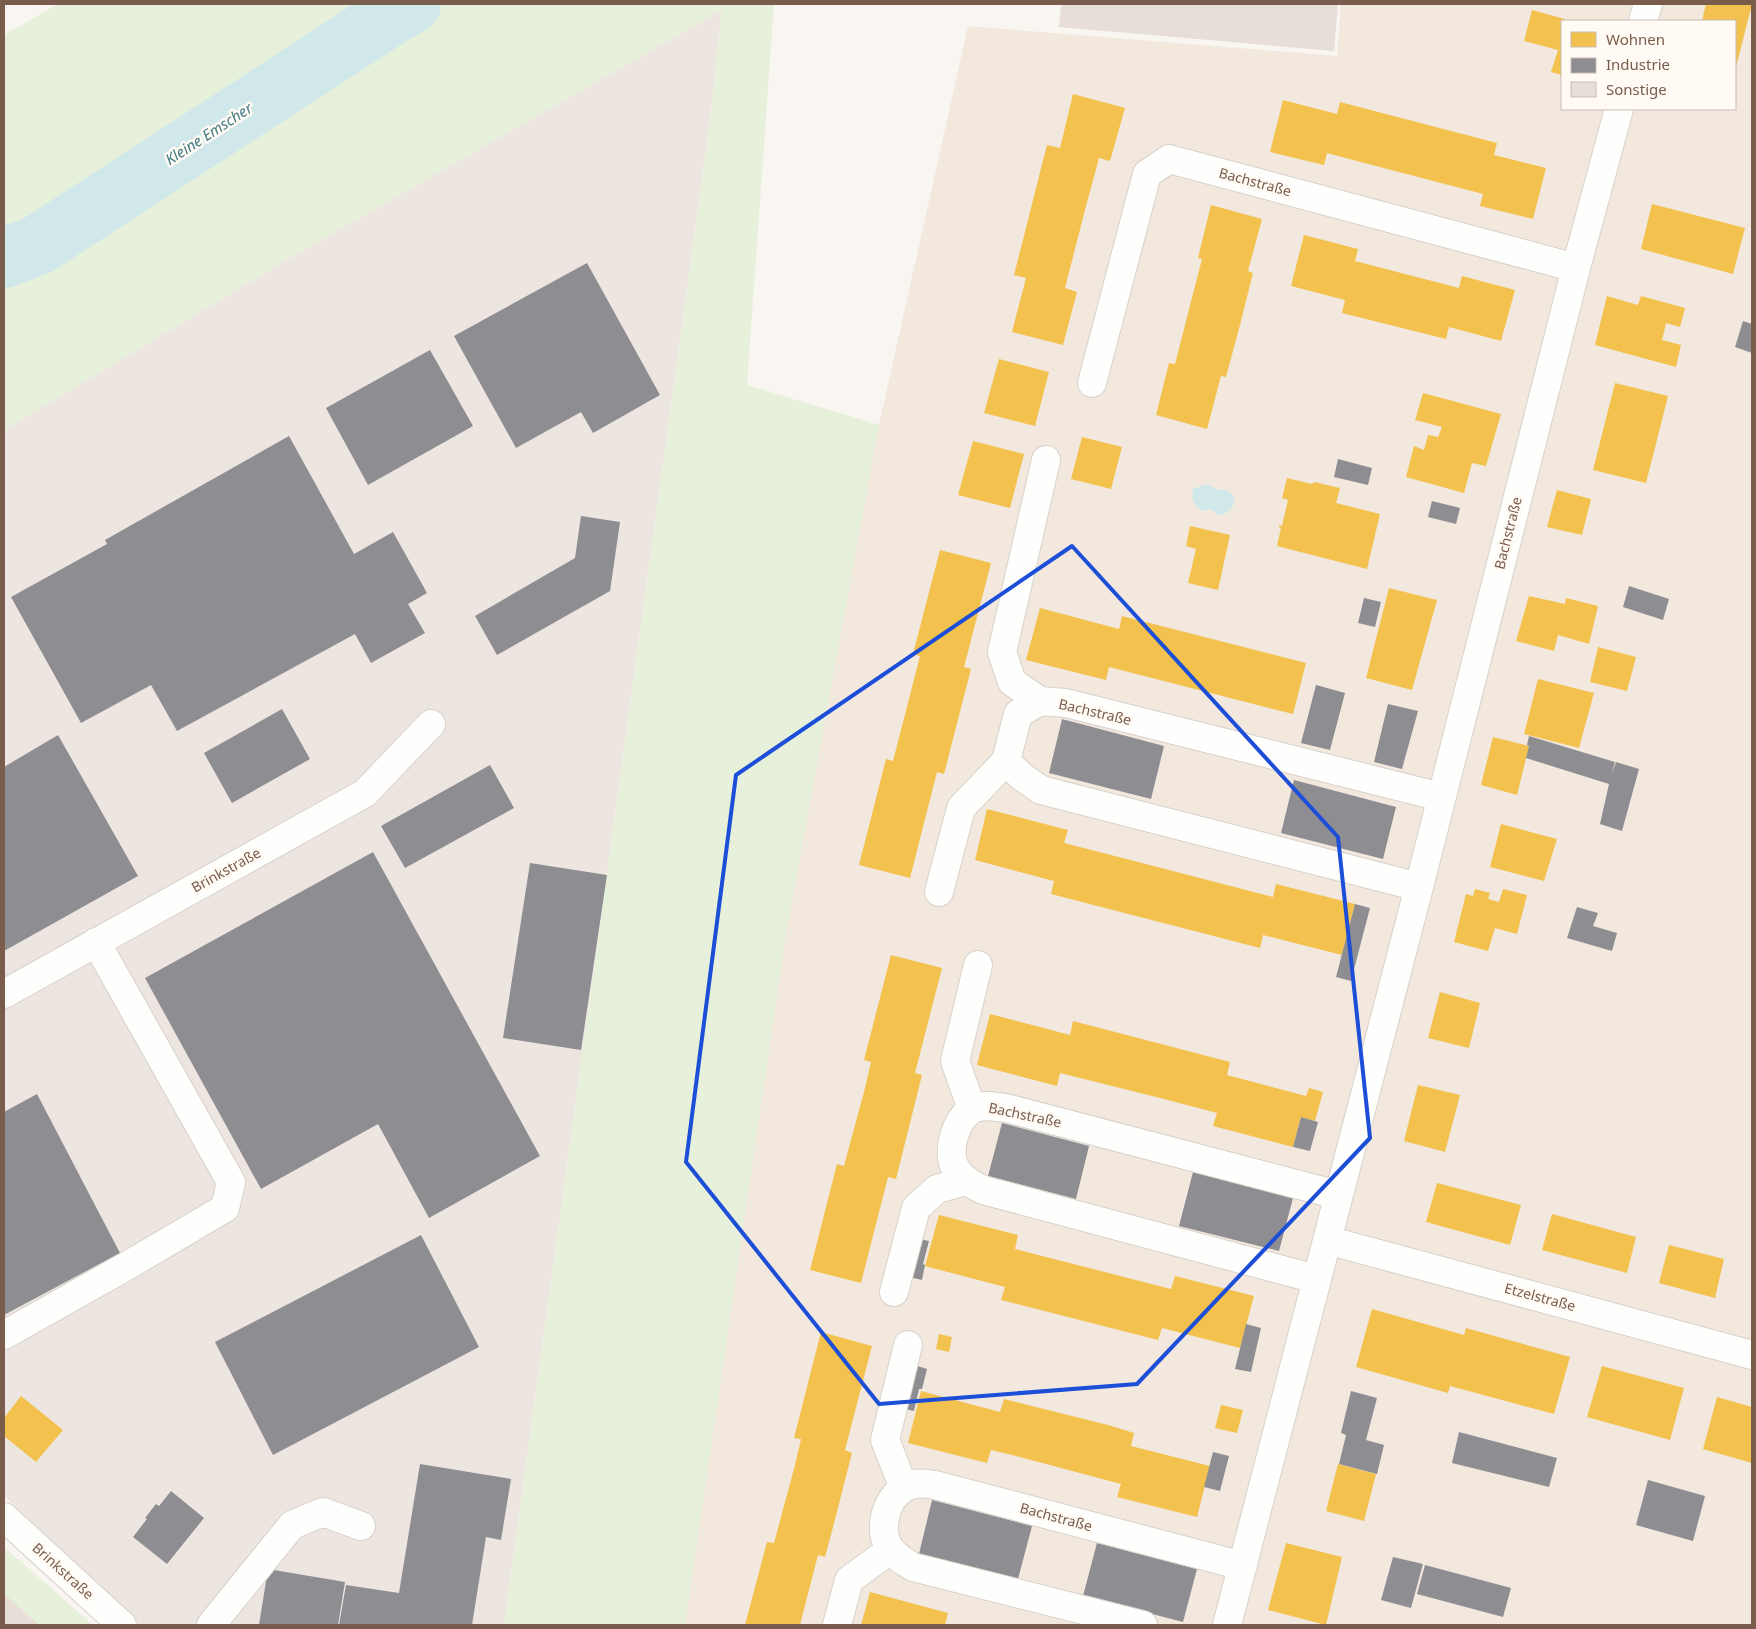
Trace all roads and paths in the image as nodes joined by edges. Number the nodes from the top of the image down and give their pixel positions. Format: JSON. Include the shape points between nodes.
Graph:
{"nodes":[{"id":1,"x":1648,"y":4,"type":"edge"},
{"id":2,"x":1643,"y":20,"type":"edge"},
{"id":3,"x":1619,"y":110,"type":"edge"},
{"id":4,"x":1576,"y":268,"type":"junction"},
{"id":5,"x":1092,"y":383,"type":"dead end"},
{"id":6,"x":1046,"y":460,"type":"dead end"},
{"id":7,"x":1040,"y":701,"type":"junction"},
{"id":8,"x":431,"y":724,"type":"dead end"},
{"id":9,"x":1006,"y":761,"type":"junction"},
{"id":10,"x":1441,"y":797,"type":"junction"},
{"id":11,"x":1419,"y":887,"type":"junction"},
{"id":12,"x":939,"y":892,"type":"dead end"},
{"id":13,"x":96,"y":942,"type":"junction"},
{"id":14,"x":978,"y":965,"type":"dead end"},
{"id":15,"x":4,"y":994,"type":"edge"},
{"id":16,"x":972,"y":1109,"type":"junction"},
{"id":17,"x":965,"y":1181,"type":"junction"},
{"id":18,"x":1338,"y":1195,"type":"junction"},
{"id":19,"x":1327,"y":1240,"type":"junction"},
{"id":20,"x":1316,"y":1279,"type":"junction"},
{"id":21,"x":894,"y":1292,"type":"dead end"},
{"id":22,"x":4,"y":1336,"type":"edge"},
{"id":23,"x":908,"y":1345,"type":"dead end"},
{"id":24,"x":1752,"y":1355,"type":"edge"},
{"id":25,"x":904,"y":1488,"type":"junction"},
{"id":26,"x":4,"y":1517,"type":"edge"},
{"id":27,"x":361,"y":1526,"type":"dead end"},
{"id":28,"x":890,"y":1550,"type":"junction"},
{"id":29,"x":1243,"y":1566,"type":"junction"},
{"id":30,"x":122,"y":1625,"type":"edge"},
{"id":31,"x":211,"y":1625,"type":"edge"},
{"id":32,"x":837,"y":1625,"type":"edge"},
{"id":33,"x":1142,"y":1625,"type":"edge"},
{"id":34,"x":1227,"y":1625,"type":"edge"}],
"edges":[{"from":1,"to":2,"type":"street"},
{"from":3,"to":4,"type":"street","name":"Bachstraße"},
{"from":4,"to":5,"type":"street","name":"Bachstraße","via":[[1169,159],[1147,174]]},
{"from":4,"to":10,"type":"street","name":"Bachstraße"},
{"from":6,"to":7,"type":"street","via":[[1002,652],[1012,682]]},
{"from":7,"to":9,"type":"street","name":"Bachstraße","via":[[1018,714]]},
{"from":7,"to":10,"type":"street","name":"Bachstraße","via":[[1066,703]]},
{"from":8,"to":13,"type":"street","name":"Brinkstraße","via":[[365,793]]},
{"from":9,"to":11,"type":"street","via":[[1042,790]]},
{"from":9,"to":12,"type":"street","via":[[961,808]]},
{"from":10,"to":11,"type":"street","name":"Bachstraße"},
{"from":11,"to":18,"type":"street","name":"Bachstraße"},
{"from":13,"to":15,"type":"street","name":"Brinkstraße"},
{"from":13,"to":22,"type":"street","via":[[231,1182],[225,1208]]},
{"from":14,"to":16,"type":"street","via":[[955,1061]]},
{"from":16,"to":17,"type":"street","name":"Bachstraße","via":[[957,1125],[951,1151],[954,1167]]},
{"from":16,"to":18,"type":"street","name":"Bachstraße","via":[[985,1106],[1006,1108]]},
{"from":17,"to":20,"type":"street","via":[[983,1190]]},
{"from":17,"to":21,"type":"street","via":[[937,1189],[916,1208]]},
{"from":18,"to":19,"type":"street","name":"Bachstraße"},
{"from":19,"to":20,"type":"street","name":"Bachstraße"},
{"from":19,"to":24,"type":"street","name":"Etzelstraße"},
{"from":20,"to":29,"type":"street","name":"Bachstraße"},
{"from":23,"to":25,"type":"street","via":[[885,1440]]},
{"from":25,"to":28,"type":"street","via":[[892,1500],[883,1528]]},
{"from":25,"to":29,"type":"street","name":"Bachstraße","via":[[919,1482],[935,1485]]},
{"from":26,"to":30,"type":"street","name":"Brinkstraße"},
{"from":27,"to":31,"type":"street","via":[[323,1512],[292,1525]]},
{"from":28,"to":32,"type":"street","via":[[850,1580]]},
{"from":28,"to":33,"type":"street","via":[[913,1567]]},
{"from":29,"to":34,"type":"street","name":"Bachstraße"}]}
